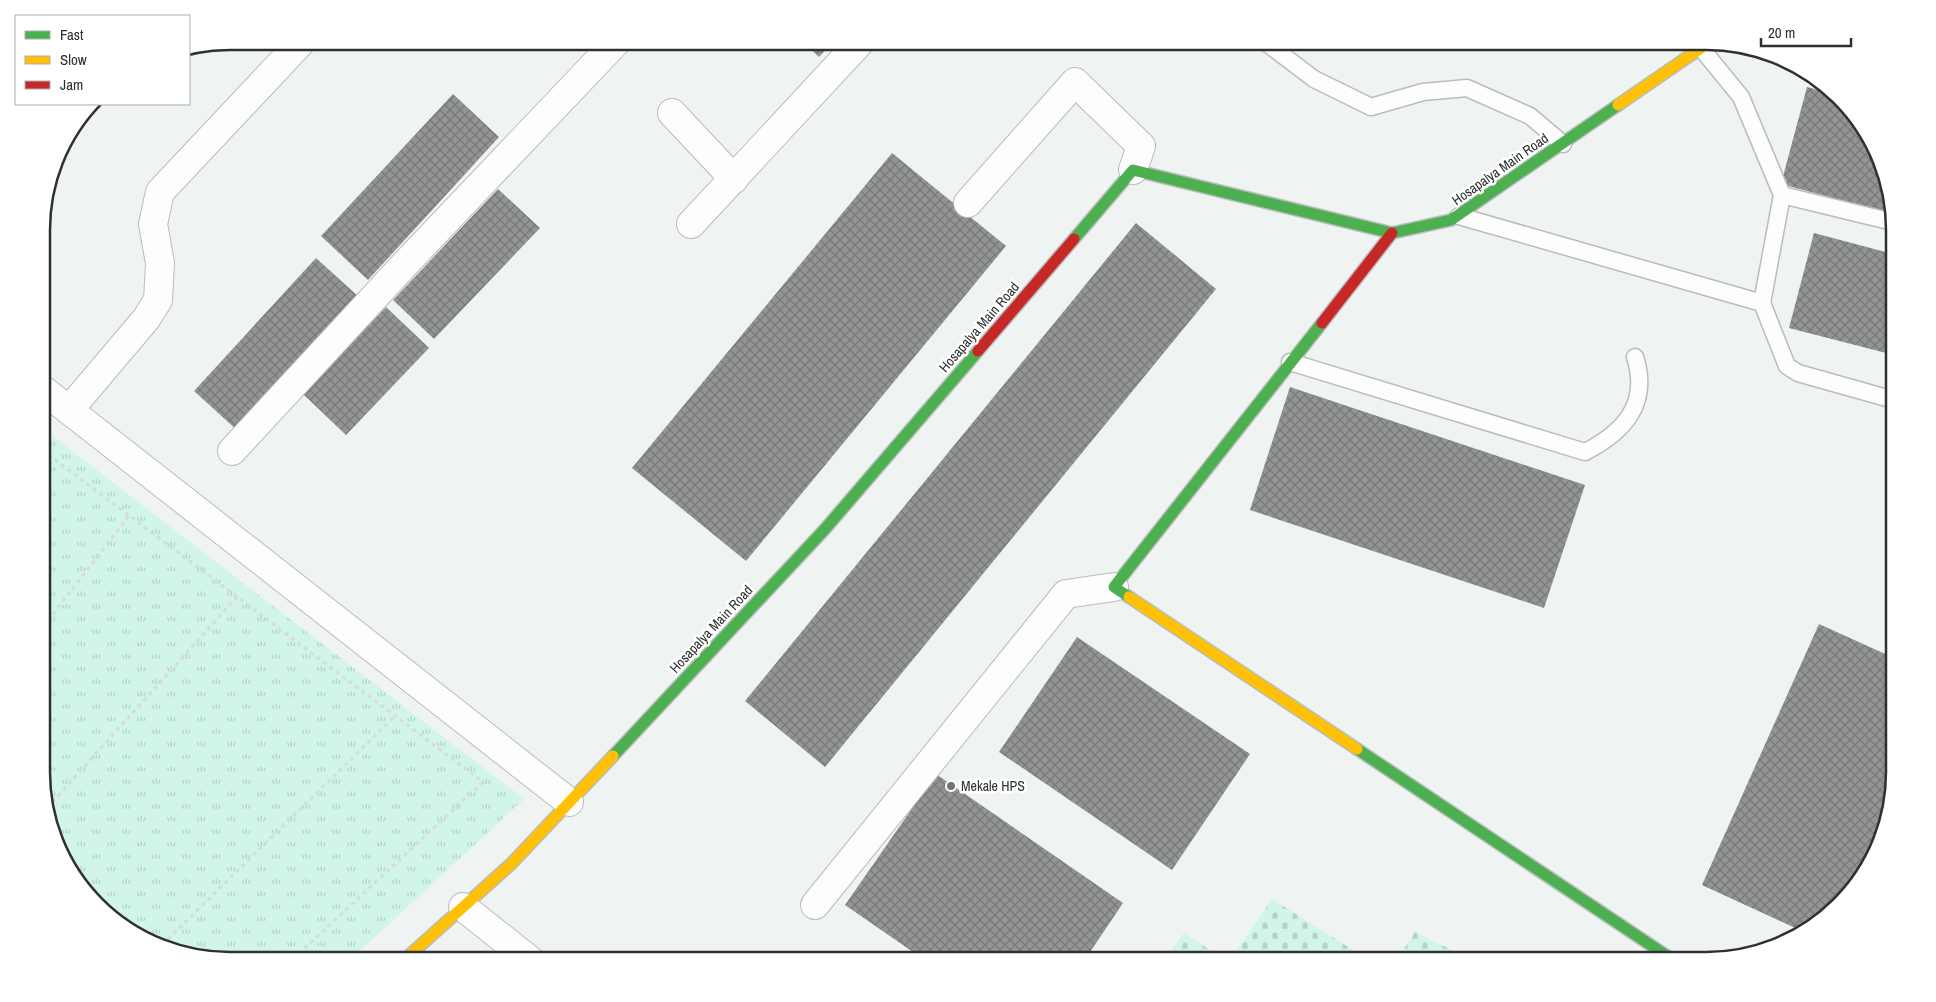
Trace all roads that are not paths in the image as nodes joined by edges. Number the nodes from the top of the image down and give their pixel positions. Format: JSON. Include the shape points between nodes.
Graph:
{"nodes":[{"id":1,"x":294,"y":50,"type":"edge"},
{"id":2,"x":605,"y":50,"type":"edge"},
{"id":3,"x":853,"y":50,"type":"edge"},
{"id":4,"x":1276,"y":50,"type":"edge"},
{"id":5,"x":1697,"y":50,"type":"edge"},
{"id":6,"x":1707,"y":50,"type":"edge"},
{"id":7,"x":672,"y":113,"type":"dead end"},
{"id":8,"x":1563,"y":144,"type":"junction"},
{"id":9,"x":1133,"y":170,"type":"junction"},
{"id":10,"x":734,"y":179,"type":"junction"},
{"id":11,"x":1782,"y":195,"type":"junction"},
{"id":12,"x":968,"y":203,"type":"dead end"},
{"id":13,"x":1459,"y":216,"type":"junction"},
{"id":14,"x":1886,"y":220,"type":"edge"},
{"id":15,"x":691,"y":224,"type":"dead end"},
{"id":16,"x":1392,"y":233,"type":"junction"},
{"id":17,"x":1762,"y":303,"type":"junction"},
{"id":18,"x":1635,"y":357,"type":"dead end"},
{"id":19,"x":1290,"y":362,"type":"junction"},
{"id":20,"x":50,"y":395,"type":"edge"},
{"id":21,"x":1886,"y":398,"type":"edge"},
{"id":22,"x":70,"y":410,"type":"junction"},
{"id":23,"x":232,"y":451,"type":"dead end"},
{"id":24,"x":1114,"y":587,"type":"junction"},
{"id":25,"x":569,"y":802,"type":"junction"},
{"id":26,"x":815,"y":904,"type":"dead end"},
{"id":27,"x":463,"y":907,"type":"junction"},
{"id":28,"x":413,"y":952,"type":"edge"},
{"id":29,"x":520,"y":952,"type":"edge"},
{"id":30,"x":1661,"y":952,"type":"edge"}],
"edges":[{"from":1,"to":22,"type":"street","via":[[160,192],[153,224],[160,263],[158,300],[146,320]]},
{"from":2,"to":23,"type":"street"},
{"from":3,"to":10,"type":"street"},
{"from":4,"to":8,"type":"lane","via":[[1314,79],[1371,106],[1423,92],[1467,88],[1530,116]]},
{"from":5,"to":8,"type":"street","name":"Hosapalya Main Road"},
{"from":6,"to":11,"type":"lane","via":[[1741,98]]},
{"from":7,"to":10,"type":"street"},
{"from":8,"to":13,"type":"street","name":"Hosapalya Main Road"},
{"from":9,"to":12,"type":"street","via":[[1141,146],[1075,82]]},
{"from":9,"to":16,"type":"street","name":"Hosapalya Main Road"},
{"from":9,"to":25,"type":"street","name":"Hosapalya Main Road","via":[[825,529]]},
{"from":10,"to":15,"type":"street"},
{"from":11,"to":14,"type":"lane"},
{"from":11,"to":17,"type":"lane"},
{"from":13,"to":16,"type":"street","name":"Hosapalya Main Road"},
{"from":13,"to":17,"type":"lane"},
{"from":16,"to":19,"type":"street"},
{"from":17,"to":21,"type":"lane","via":[[1787,366],[1798,373]]},
{"from":18,"to":19,"type":"lane","via":[[1640,374],[1631,416],[1608,441],[1585,452]]},
{"from":19,"to":24,"type":"street"},
{"from":20,"to":22,"type":"street"},
{"from":22,"to":25,"type":"street"},
{"from":24,"to":26,"type":"street","via":[[1066,594]]},
{"from":24,"to":30,"type":"street"},
{"from":25,"to":27,"type":"street","name":"Hosapalya Main Road","via":[[511,864]]},
{"from":27,"to":28,"type":"street","name":"Hosapalya Main Road"},
{"from":27,"to":29,"type":"street"}]}
